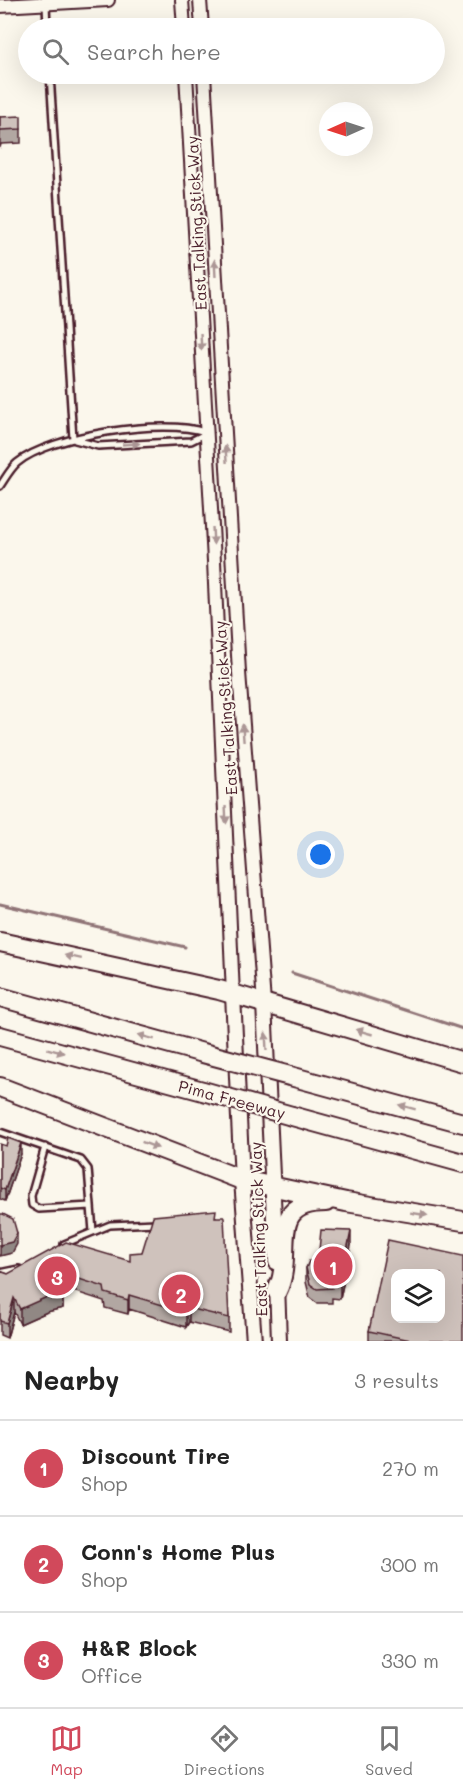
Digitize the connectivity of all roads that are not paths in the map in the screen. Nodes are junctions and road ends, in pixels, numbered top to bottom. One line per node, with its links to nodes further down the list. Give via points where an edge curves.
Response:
1 (108, 0): 4 (street)
2 (182, 0): 7 (street)
3 (200, 0): 8 (street)
4 (46, 4): 5 (street); 6 (lane)
5 (0, 6)
6 (47, 18)
7 (183, 18)
8 (201, 18)
9 (51, 84): 14 (lane)
10 (187, 84): 13 (street, East Talking Stick Way, one-way to 13)
11 (205, 84): 12 (street, East Talking Stick Way, one-way to 11)
12 (224, 432): 13 (street); 19 (street, East Talking Stick Way, one-way to 12)
13 (207, 433): 14 (lane, via 189,427 96,432); 14 (lane, one-way to 13, via 98,446 191,441); 17 (street, East Talking Stick Way, one-way to 17)
14 (73, 439): 15 (lane, via 45,447 16,464)
15 (0, 486)
16 (0, 942): 17 (highway, one-way to 16)
17 (233, 995): 19 (highway); 27 (main road, East Talking Stick Way)
18 (0, 997): 23 (highway, one-way to 18, bridge)
19 (264, 1003): 21 (highway, one-way to 19); 28 (main road, East Talking Stick Way, one-way to 19)
20 (0, 1036): 26 (highway, Pima Freeway, one-way to 26, bridge)
21 (463, 1062)
22 (0, 1087): 27 (highway, one-way to 27)
23 (463, 1123)
24 (0, 1132): 25 (lane)
25 (45, 1147): 30 (lane, via 81,1160 88,1169); 30 (lane, via 32,1205 39,1209)
26 (463, 1163)
27 (242, 1180): 28 (highway); 38 (main road, East Talking Stick Way)
28 (274, 1187): 29 (highway); 37 (main road, East Talking Stick Way)
29 (346, 1202): 31 (highway, one-way to 31); 37 (highway, via 309,1203 292,1212 285,1230 284,1277)
30 (91, 1206): 33 (lane)
31 (463, 1221)
32 (164, 1222): 33 (lane, via 110,1226)
33 (93, 1232): 34 (lane)
34 (61, 1246)
35 (26, 1266): 36 (lane)
36 (0, 1273)
37 (277, 1291): 39 (main road, East Talking Stick Way)
38 (255, 1341)
39 (279, 1341)

